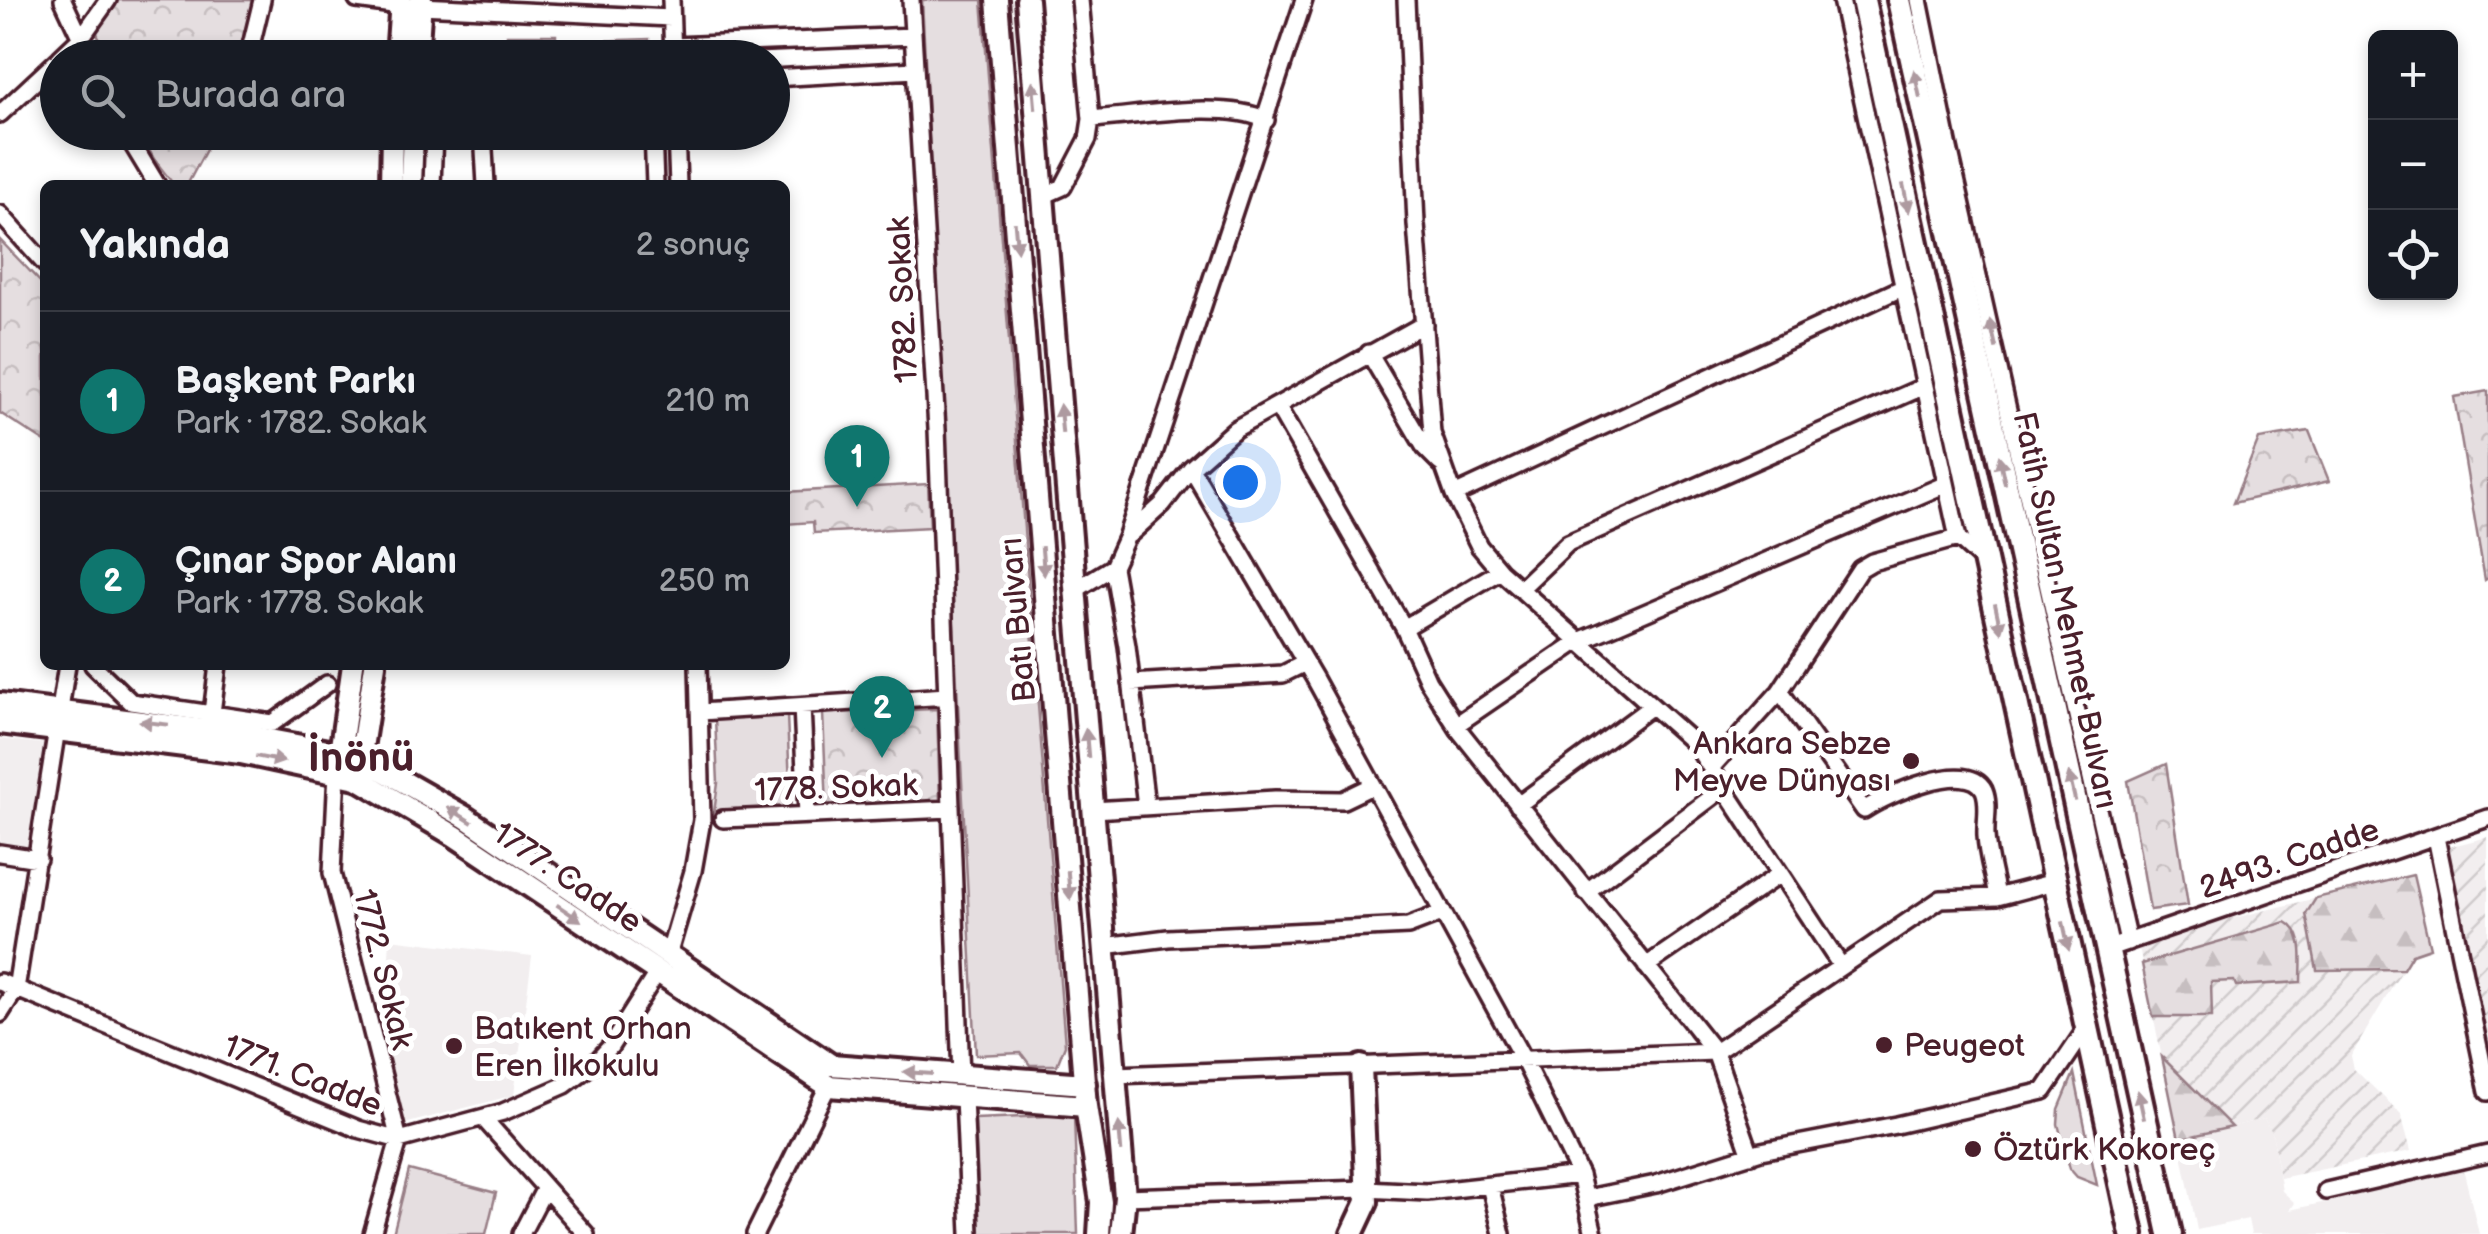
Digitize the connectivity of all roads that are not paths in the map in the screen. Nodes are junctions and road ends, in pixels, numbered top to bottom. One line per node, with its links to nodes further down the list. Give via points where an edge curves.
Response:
1 (63, 0): 20 (street)
2 (108, 0): 20 (street)
3 (262, 0): 21 (street)
4 (356, 0): 16 (street)
5 (671, 0): 18 (street)
6 (911, 0): 19 (street, 1782. Sokak)
7 (997, 0): 121 (main road, Batı Bulvarı, one-way to 121)
8 (1026, 0): 46 (main road, Batı Bulvarı, one-way to 8)
9 (1080, 0): 30 (street)
10 (1304, 0): 31 (street)
11 (1406, 0): 50 (street)
12 (1841, 0): 49 (street)
13 (1863, 0): 60 (highway, Fatih Sultan Mehmet Bulvarı, one-way to 60)
14 (1899, 0): 105 (highway, Fatih Sultan Mehmet Bulvarı, one-way to 14)
15 (1920, 0): 105 (street, one-way to 15)
16 (410, 3): 17 (street); 22 (main road); 23 (main road)
17 (524, 6): 18 (street)
18 (672, 18): 24 (street)
19 (913, 36): 25 (street); 26 (street, 1782. Sokak)
20 (82, 38)
21 (252, 40)
22 (401, 40)
23 (415, 40)
24 (673, 40)
25 (790, 44)
26 (916, 70): 28 (street); 77 (street, 1782. Sokak)
27 (40, 77): 29 (street)
28 (790, 77)
29 (0, 114)
30 (1090, 119): 31 (street, via 1225,110); 46 (street, via 1088,139 1063,187)
31 (1266, 120): 58 (street)
32 (136, 150): 39 (street)
33 (392, 150): 40 (main road)
34 (412, 150): 41 (main road)
35 (433, 150): 42 (street)
36 (484, 150): 43 (street)
37 (654, 150): 44 (street)
38 (677, 150): 45 (street)
39 (154, 180)
40 (391, 180)
41 (411, 180)
42 (432, 180)
43 (486, 180)
44 (655, 180)
45 (678, 180)
46 (1042, 196): 64 (main road, Batı Bulvarı, one-way to 46)
47 (0, 214): 48 (street)
48 (40, 258)
49 (1904, 286): 52 (street); 57 (street)
50 (1424, 324): 51 (street); 55 (street, via 1432,433)
51 (1369, 353): 53 (street); 55 (street)
52 (1926, 386): 56 (street); 63 (street, via 1568,542)
53 (1277, 406): 54 (street, via 1235,429); 65 (street)
54 (1191, 468): 58 (street); 67 (street)
55 (1444, 469): 57 (street)
56 (1944, 485): 59 (street); 66 (street)
57 (1454, 495): 62 (street)
58 (1126, 538): 61 (street)
59 (1958, 538): 60 (street); 76 (street, via 1860,569)
60 (1986, 563): 101 (highway, Fatih Sultan Mehmet Bulvarı, one-way to 101)
61 (1113, 568): 64 (street); 74 (street)
62 (1500, 572): 63 (street); 65 (street)
63 (1520, 589): 66 (street)
64 (1075, 590): 93 (main road, Batı Bulvarı, one-way to 64)
65 (1404, 628): 85 (street)
66 (1579, 640): 80 (street); 85 (street)
67 (1306, 663): 74 (street, via 1283,674); 88 (street)
68 (67, 670): 82 (street)
69 (98, 670): 83 (street, via 131,702)
70 (217, 670): 83 (street)
71 (353, 670): 86 (main road)
72 (374, 670): 86 (main road)
73 (698, 670): 81 (street, 1771. Cadde)
74 (1132, 683): 91 (street)
75 (327, 684): 83 (street, via 272,723)
76 (1780, 691): 87 (street); 103 (street, via 1864,810 1930,782 1976,780 1985,792)
77 (947, 696): 79 (street); 92 (street, 1782. Sokak)
78 (0, 704): 82 (main road, 1777. Cadde)
79 (802, 706): 81 (street); 94 (street)
80 (1652, 706): 87 (street); 90 (street)
81 (700, 712): 107 (street, 1771. Cadde, via 702,820)
82 (61, 721): 83 (main road, 1777. Cadde, one-way to 82); 84 (main road, 1777. Cadde); 86 (main road, 1777. Cadde, one-way to 86); 99 (street)
83 (211, 722): 86 (main road, 1777. Cadde)
84 (0, 724)
85 (1456, 726): 90 (street)
86 (349, 765): 107 (main road, 1777. Cadde); 123 (street, 1772. Sokak, via 332,873)
87 (1711, 768): 89 (street)
88 (1372, 786): 91 (street, via 1343,800); 104 (street)
89 (1724, 788): 100 (street); 102 (street)
90 (1518, 805): 102 (street)
91 (1146, 806): 93 (street)
92 (951, 810): 94 (street, 1778. Sokak); 119 (street, 1782. Sokak)
93 (1093, 810): 106 (main road, Batı Bulvarı)
94 (808, 816): 96 (street, 1778. Sokak)
95 (2488, 818): 97 (street, 2493. Cadde)
96 (723, 819)
97 (2436, 837): 105 (street, 2493. Cadde); 120 (street)
98 (0, 853): 99 (street)
99 (38, 859): 111 (street)
100 (1780, 874): 108 (street); 109 (street)
101 (2054, 882): 103 (street); 113 (highway, Fatih Sultan Mehmet Bulvarı, one-way to 113)
102 (1586, 892): 108 (street)
103 (1997, 897): 109 (street, via 1941,899)
104 (1442, 913): 106 (street, via 1408,926); 115 (street)
105 (2118, 945): 144 (highway, Fatih Sultan Mehmet Bulvarı, one-way to 105)
106 (1104, 946): 117 (main road, Batı Bulvarı)
107 (662, 964): 118 (main road, 1777. Cadde); 119 (main road, 1777. Cadde, one-way to 107, via 830,1065); 122 (street, 1771. Cadde, via 597,1062 554,1090)
108 (1646, 966): 114 (street)
109 (1841, 966): 114 (street)
110 (0, 982): 111 (street, 1771. Cadde)
111 (16, 988): 112 (street); 123 (street, 1771. Cadde, via 358,1130)
112 (0, 1014)
113 (2086, 1029): 125 (street, via 2044,1091); 143 (highway, Fatih Sultan Mehmet Bulvarı)
114 (1716, 1052): 115 (street); 125 (street)
115 (1523, 1059): 116 (street); 126 (street)
116 (1360, 1066): 117 (street); 129 (main road)
117 (1115, 1075): 131 (main road, Batı Bulvarı, one-way to 117)
118 (828, 1086): 119 (main road, 1777. Cadde); 136 (street)
119 (962, 1086): 121 (main road, 1777. Cadde); 137 (street, 1782. Sokak)
120 (2488, 1092)
121 (1086, 1095): 138 (main road, Batı Bulvarı)
122 (484, 1119): 123 (street, 1771. Cadde); 128 (street)
123 (399, 1140): 133 (street)
124 (2488, 1154): 130 (street)
125 (1751, 1155): 132 (street)
126 (1580, 1175): 127 (street); 132 (street)
127 (1490, 1186): 129 (street); 141 (street)
128 (546, 1188): 134 (street); 135 (street)
129 (1365, 1189): 131 (street); 140 (main road)
130 (2326, 1191)
131 (1125, 1197): 139 (main road, Batı Bulvarı)
132 (1588, 1198): 142 (street)
133 (372, 1234)
134 (522, 1234)
135 (586, 1234)
136 (755, 1234)
137 (970, 1234)
138 (1099, 1234)
139 (1122, 1234)
140 (1352, 1234)
141 (1502, 1234)
142 (1594, 1234)
143 (2132, 1234)
144 (2170, 1234)

